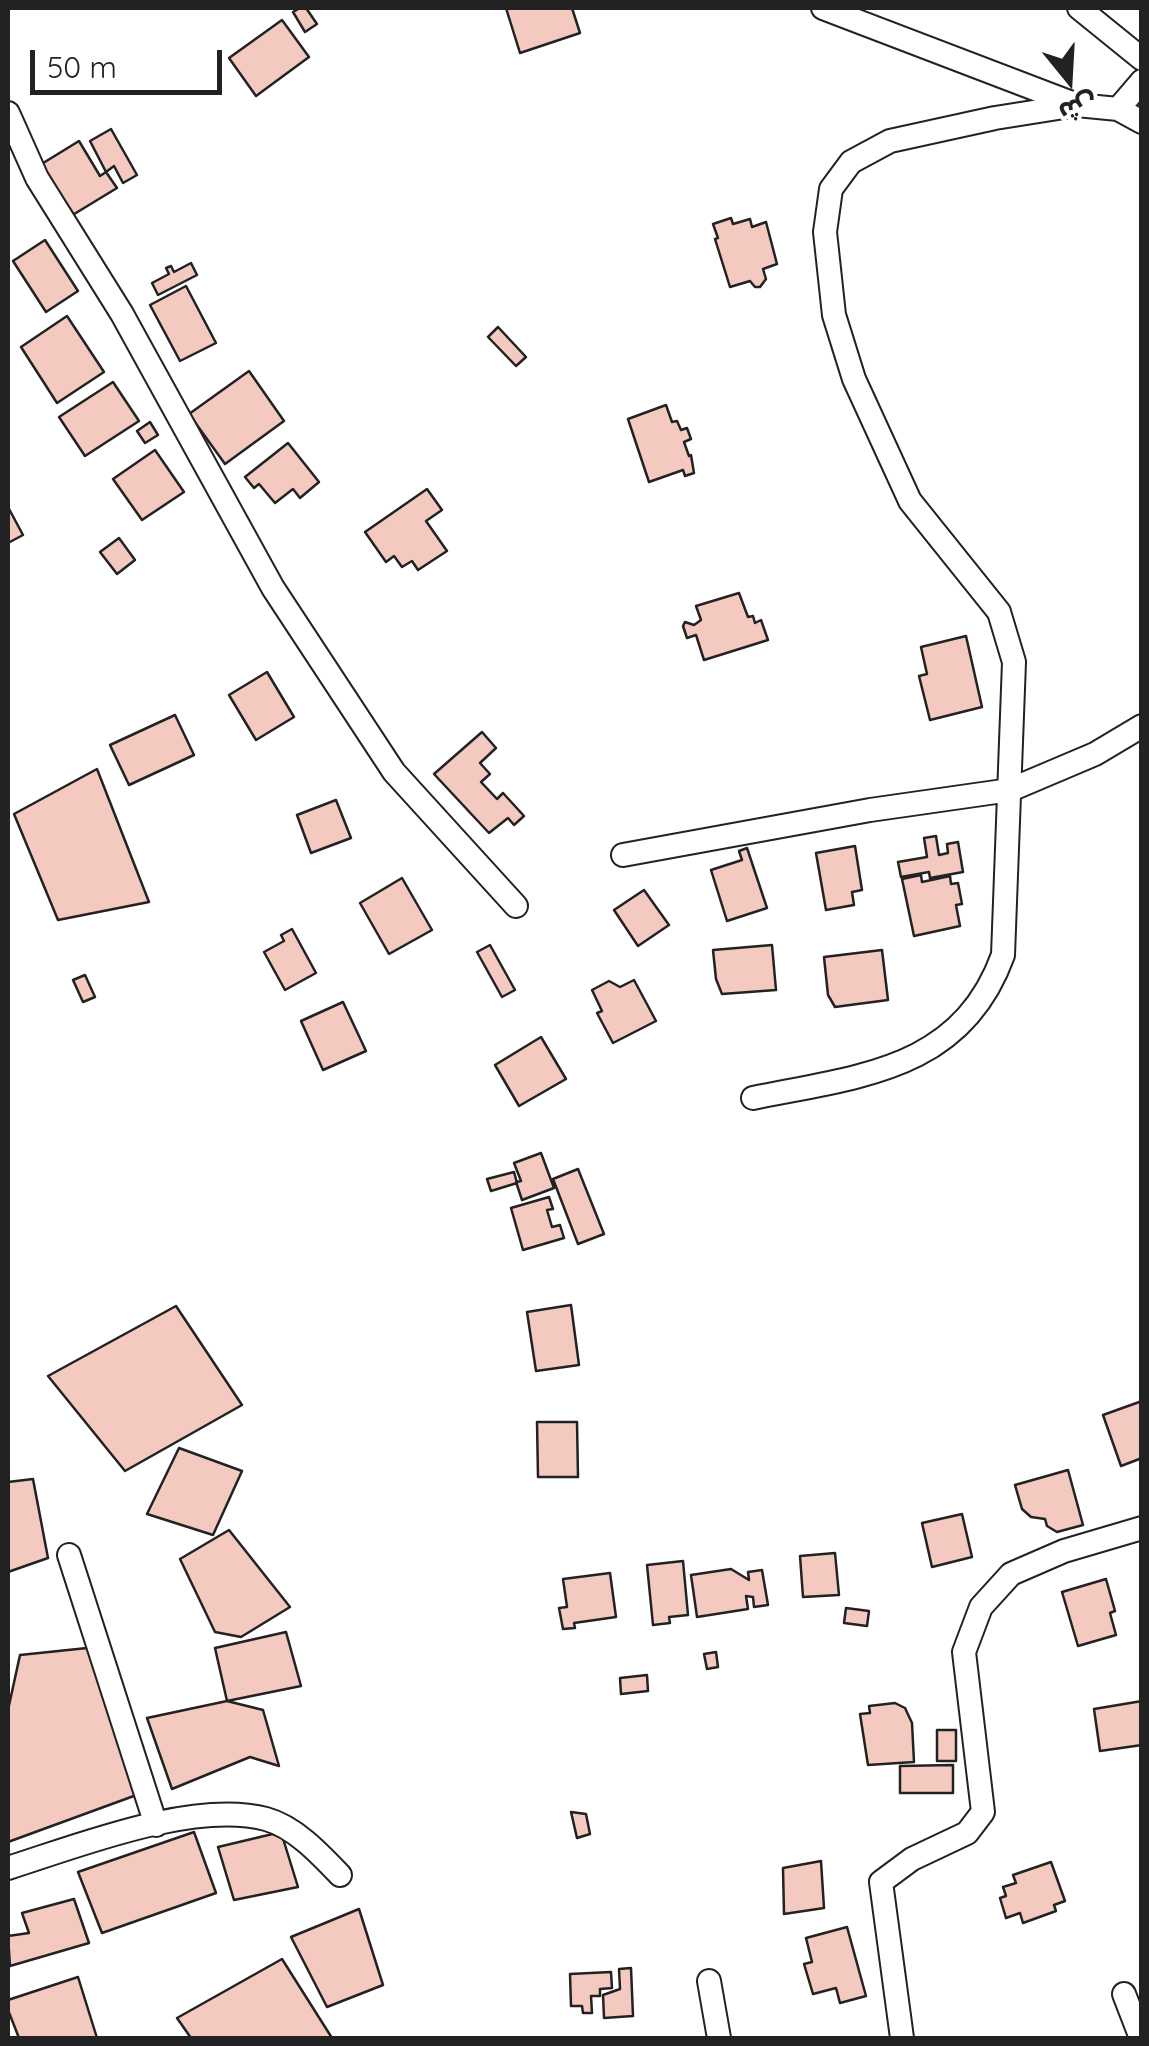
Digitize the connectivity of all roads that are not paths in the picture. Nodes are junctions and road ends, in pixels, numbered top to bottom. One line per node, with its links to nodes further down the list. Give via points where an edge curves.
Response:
1 (823, 8): 5 (street)
2 (1079, 8): 3 (street)
3 (1142, 59)
4 (1142, 81): 6 (street)
5 (1076, 105): 6 (street); 10 (street, via 890,141 852,162 831,189 824,232 834,315 862,397 910,501 999,612 1014,662)
6 (1118, 109): 8 (street)
7 (8, 112): 12 (street, via 37,178 122,314 272,588 394,772)
8 (1142, 122)
9 (1142, 726): 10 (street)
10 (1010, 790): 11 (street); 13 (street, via 1003,954 992,986 965,1021 931,1050 869,1074)
11 (623, 856)
12 (516, 906)
13 (753, 1098)
14 (1142, 1528): 22 (street, via 1064,1550 1012,1574 981,1607 964,1652 983,1812 967,1834 881,1882)
15 (69, 1556): 16 (street)
16 (156, 1824): 17 (street); 18 (street, via 224,1816 268,1820 315,1848)
17 (8, 1868)
18 (340, 1875)
19 (709, 1981): 21 (street)
20 (1124, 1994): 23 (street)
21 (719, 2038)
22 (902, 2038)
23 (1141, 2038)

